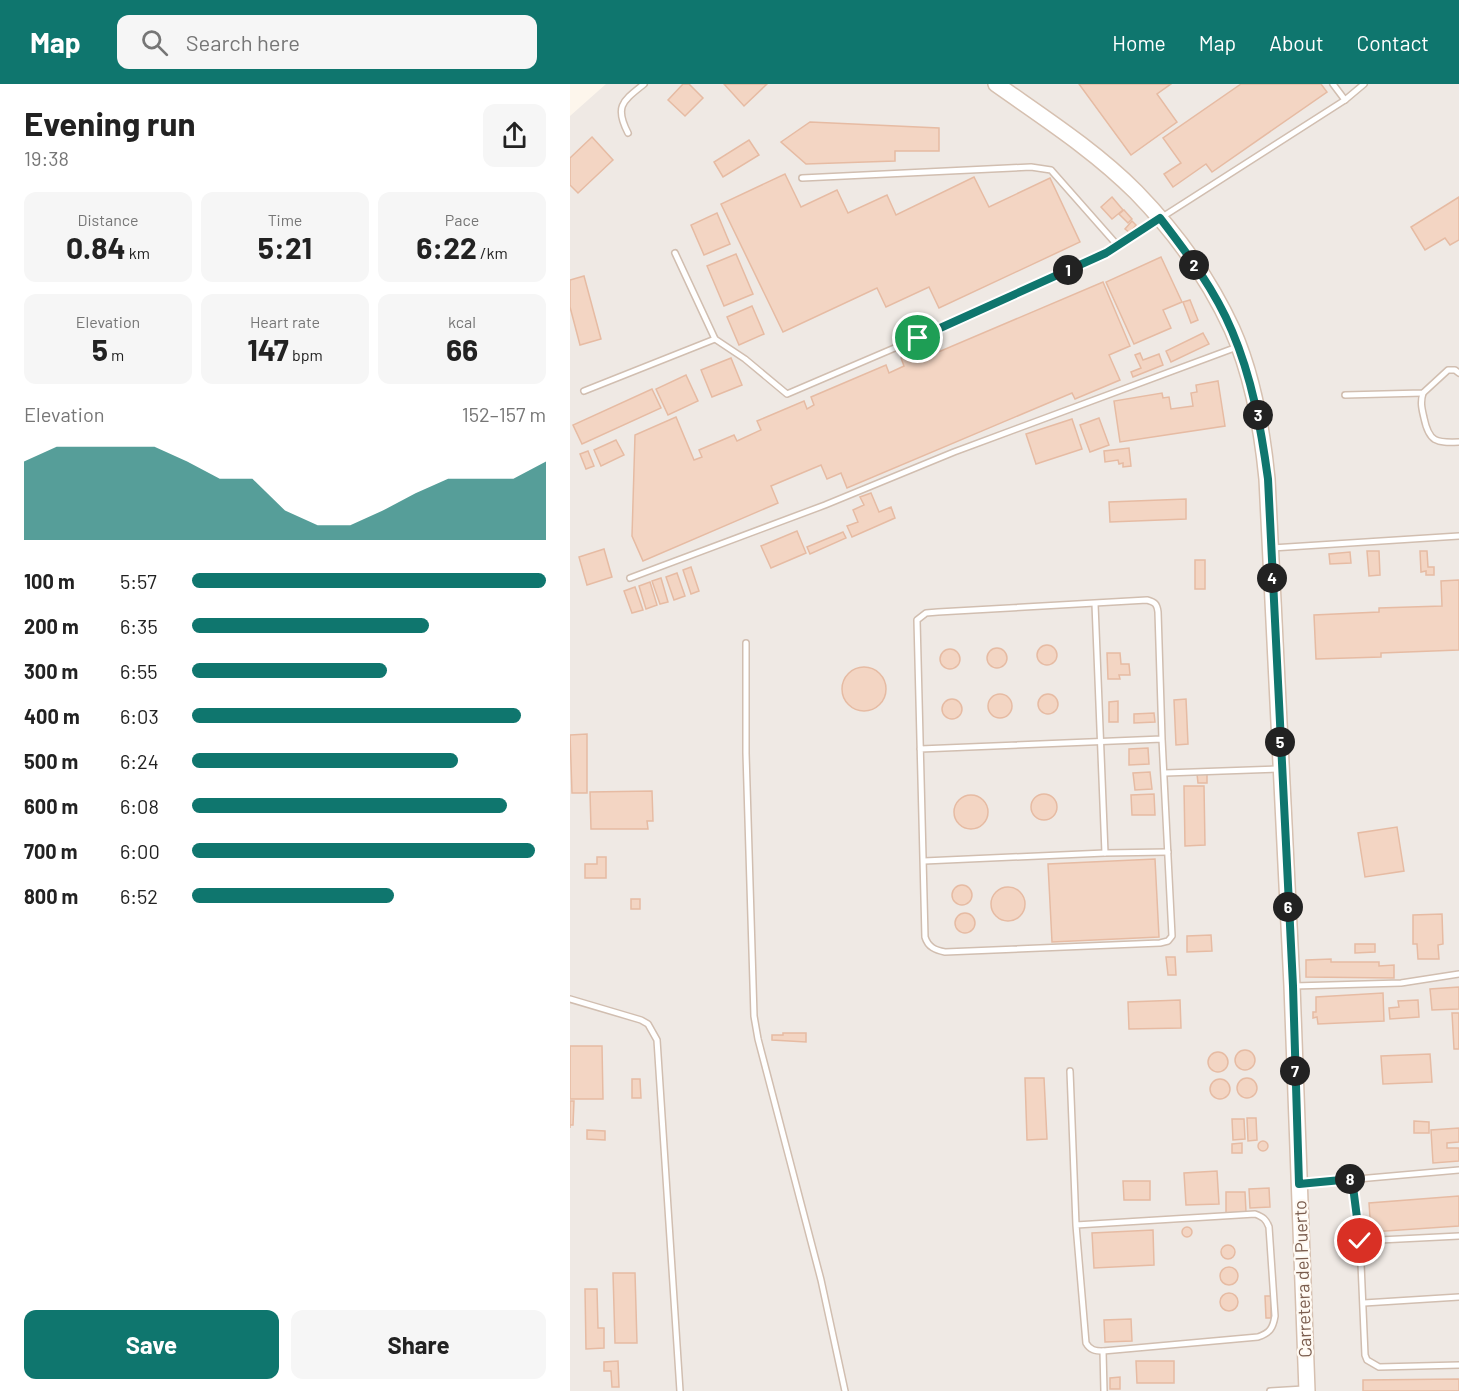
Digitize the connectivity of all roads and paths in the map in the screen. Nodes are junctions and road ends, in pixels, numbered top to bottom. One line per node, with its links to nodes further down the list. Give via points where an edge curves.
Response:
1 (645, 84): 6 (lane, via 625,100 621,110)
2 (996, 84): 8 (main road, Carretera del Puerto, via 1074,139)
3 (1333, 84): 5 (lane)
4 (1364, 84): 5 (lane)
5 (1346, 100): 8 (lane)
6 (628, 134)
7 (802, 178): 9 (lane, via 1031,167 1051,170)
8 (1160, 218): 9 (lane); 12 (main road, Carretera del Puerto, via 1210,289)
9 (1118, 246): 11 (lane, via 787,394 745,358)
10 (675, 253): 11 (lane)
11 (715, 339): 14 (lane)
12 (1238, 347): 19 (main road, Carretera del Puerto, via 1263,440); 20 (lane)
13 (1459, 373): 15 (lane, via 1448,370)
14 (584, 391)
15 (1423, 393): 16 (lane); 17 (lane, via 1421,402 1431,438)
16 (1345, 395)
17 (1459, 442)
18 (1459, 536): 19 (lane)
19 (1270, 548): 26 (main road, Carretera del Puerto)
20 (630, 578)
21 (1095, 604): 23 (lane, via 1147,600 1157,605); 24 (lane); 25 (lane, via 926,613 917,620)
22 (746, 643): 47 (lane, via 754,1016 821,1280)
23 (1162, 739): 24 (lane); 27 (lane)
24 (1101, 742): 25 (lane); 29 (lane)
25 (920, 749): 30 (lane)
26 (1281, 769): 27 (lane); 32 (main road, Carretera del Puerto)
27 (1165, 773): 28 (lane)
28 (1168, 852): 29 (lane); 30 (lane, via 1172,936 1168,941 945,952 927,944 925,937)
29 (1105, 853): 30 (lane)
30 (924, 861)
31 (1459, 974): 32 (lane, via 1401,983)
32 (1293, 986): 37 (main road, Carretera del Puerto)
33 (570, 999): 46 (lane, via 641,1020 657,1040)
34 (1070, 1071): 38 (lane)
35 (1459, 1170): 36 (lane)
36 (1352, 1179): 37 (lane); 40 (lane)
37 (1299, 1184): 45 (main road, Carretera del Puerto)
38 (1076, 1225): 43 (lane, via 1086,1344); 43 (lane, via 1255,1214 1267,1220 1269,1227 1275,1316 1267,1334)
39 (1459, 1236): 40 (lane)
40 (1360, 1241): 42 (lane)
41 (1459, 1297): 42 (lane)
42 (1364, 1303): 44 (lane, via 1365,1356 1374,1366)
43 (1103, 1352): 48 (lane)
44 (1459, 1365)
45 (1307, 1390): 49 (lane)
46 (680, 1391)
47 (844, 1391)
48 (1104, 1391)
49 (1270, 1391)

